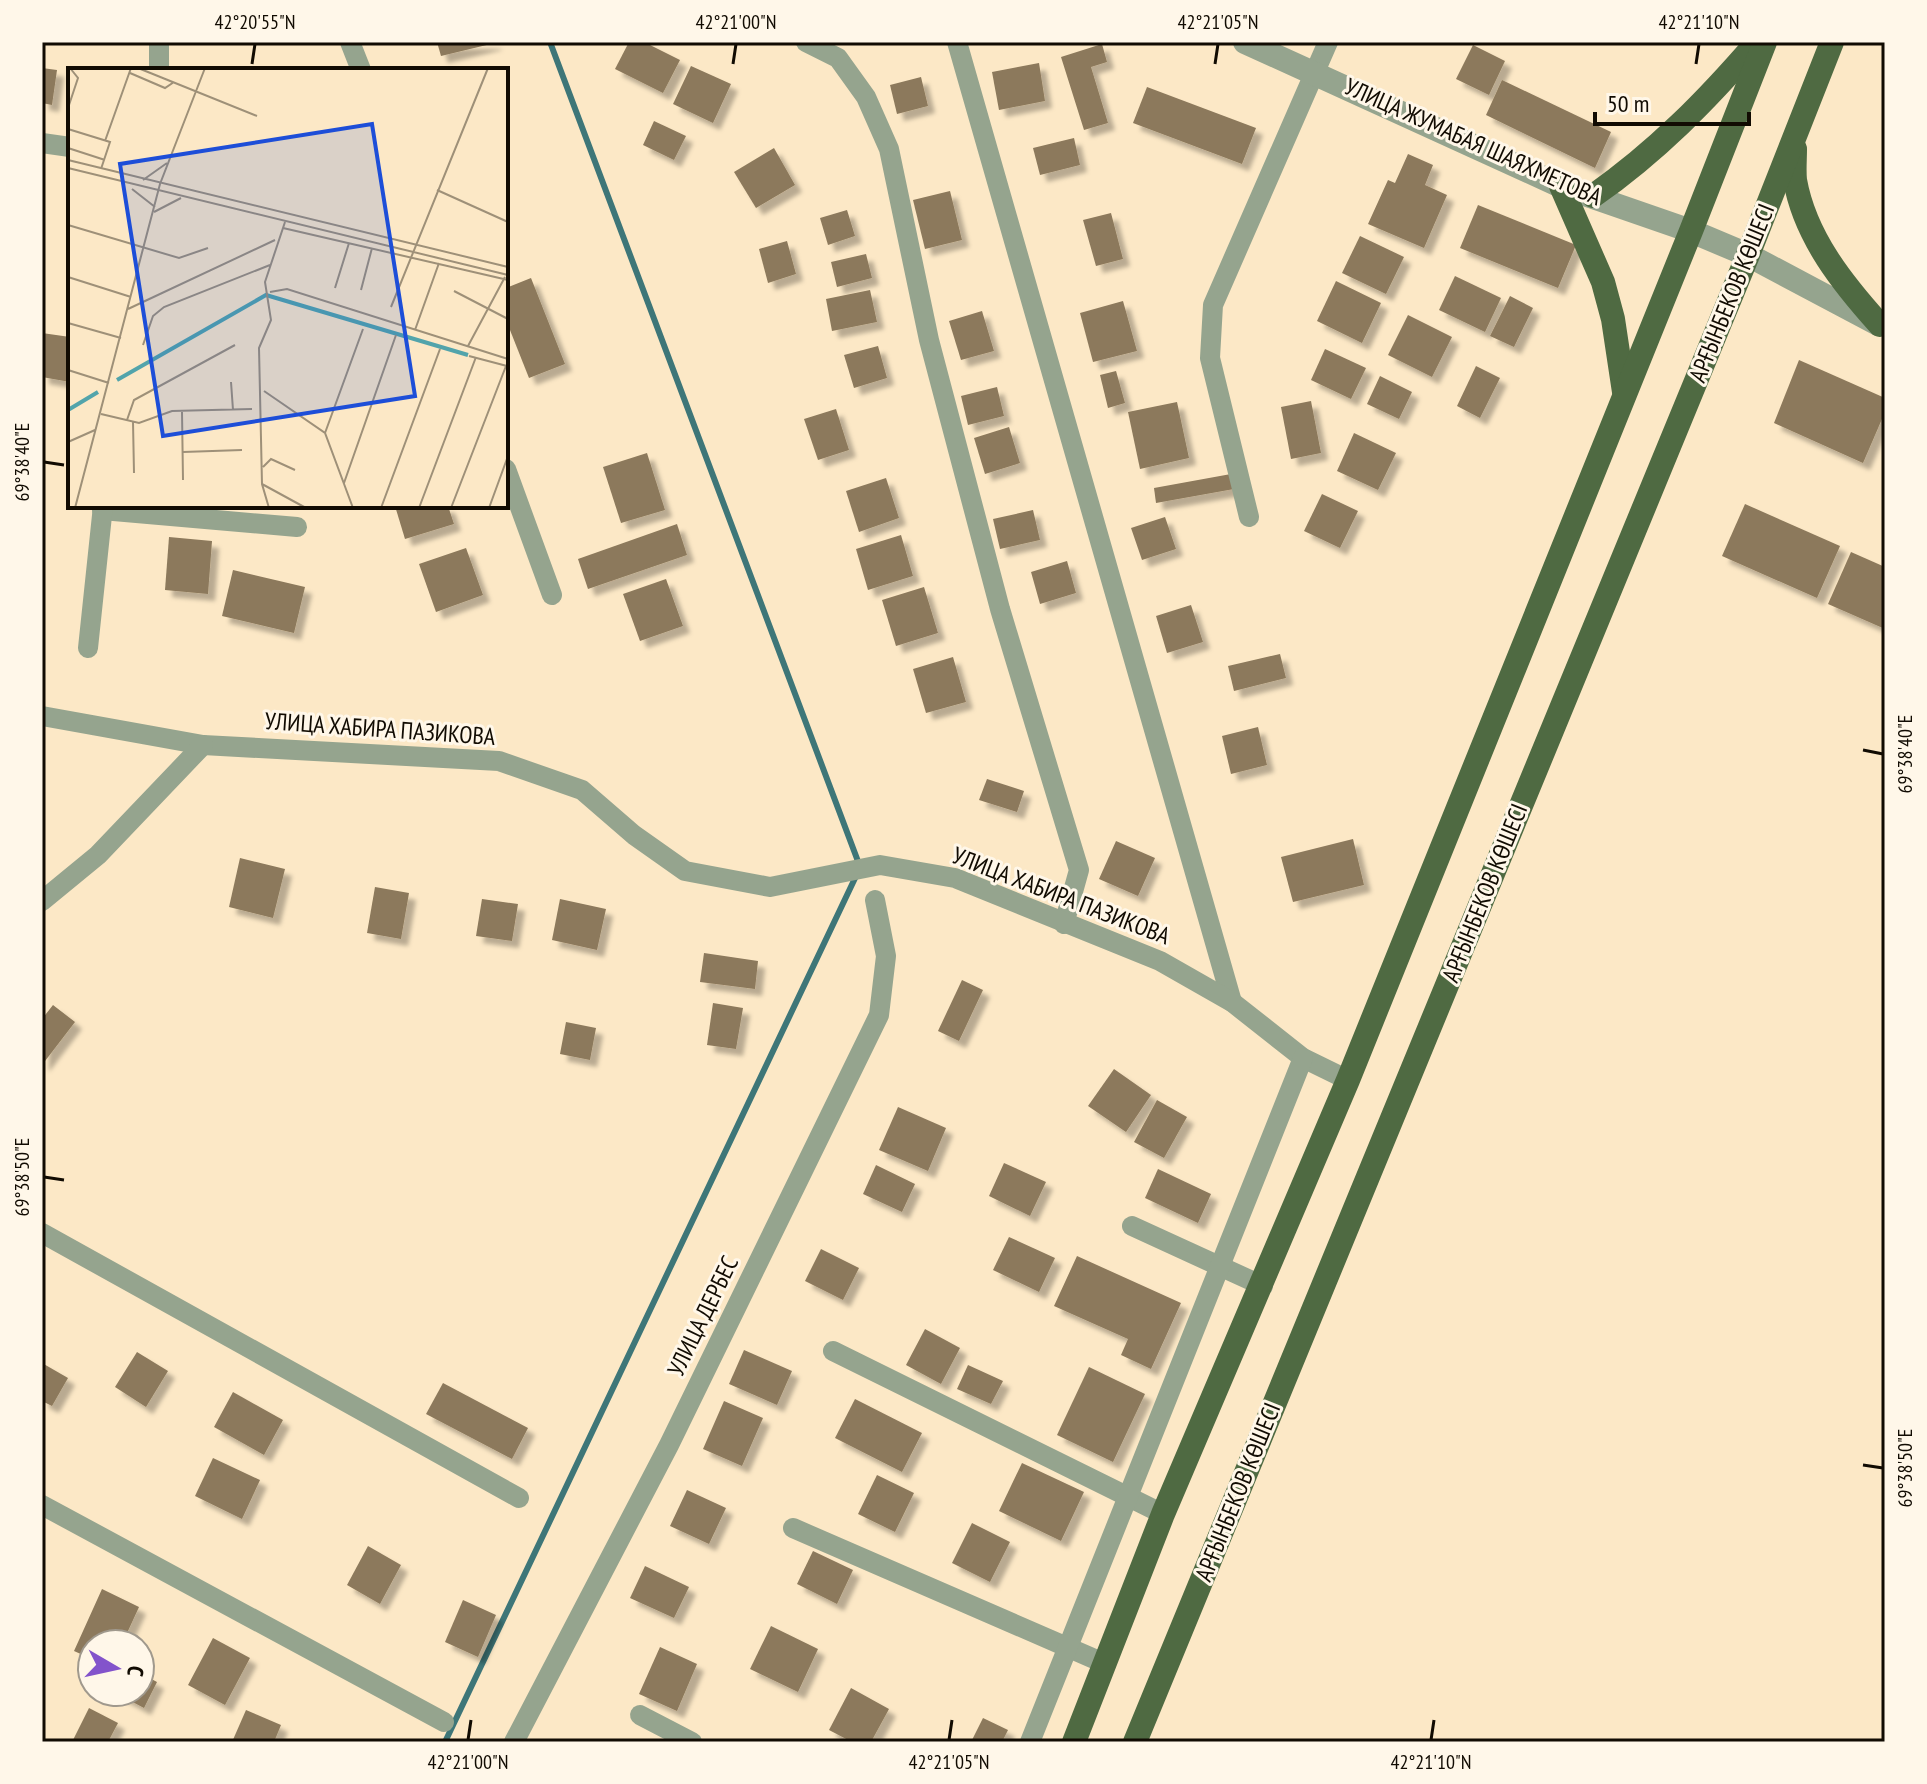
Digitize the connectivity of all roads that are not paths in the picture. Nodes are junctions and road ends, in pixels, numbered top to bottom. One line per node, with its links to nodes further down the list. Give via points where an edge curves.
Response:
1 (159, 42): 10 (street)
2 (350, 42): 11 (street)
3 (806, 42): 32 (street, via 838,58 866,97 889,149 964,474 1079,870)
4 (957, 42): 33 (street)
5 (1245, 42): 12 (street, УЛИЦА ЖУМАБАЯ ШАЯХМЕТОВА)
6 (1328, 42): 12 (street)
7 (1757, 42): 17 (main road, via 1672,133)
8 (1765, 42): 18 (main road)
9 (1832, 42): 13 (main road, АРҒЫНБЕКОВ КӨШЕСІ)
10 (159, 68)
11 (360, 68)
12 (1313, 72): 16 (street, УЛИЦА ЖУМАБАЯ ШАЯХМЕТОВА); 24 (street, via 1213,305 1210,358)
13 (1795, 135): 19 (main road, АРҒЫНБЕКОВ КӨШЕСІ); 20 (main road, via 1795,180 1808,219 1846,288)
14 (42, 143): 15 (street)
15 (68, 147)
16 (1561, 186): 17 (street, УЛИЦА ЖУМАБАЯ ШАЯХМЕТОВА); 21 (main road, via 1603,282)
17 (1593, 196): 18 (street, УЛИЦА ЖУМАБАЯ ШАЯХМЕТОВА)
18 (1691, 231): 19 (street, УЛИЦА ЖУМАБАЯ ШАЯХМЕТОВА); 21 (main road)
19 (1748, 255): 20 (street, УЛИЦА ЖУМАБАЯ ШАЯХМЕТОВА); 54 (main road, АРҒЫНБЕКОВ КӨШЕСІ)
20 (1882, 327)
21 (1624, 392): 35 (main road)
22 (508, 474): 26 (street)
23 (103, 508): 25 (street); 27 (street)
24 (1249, 517)
25 (297, 527)
26 (552, 595)
27 (88, 648)
28 (42, 716): 29 (street, УЛИЦА ХАБИРА ПАЗИКОВА)
29 (203, 745): 31 (street, via 98,855); 32 (street, УЛИЦА ХАБИРА ПАЗИКОВА, via 499,761 582,790 685,871 770,887 880,865 955,878)
30 (875, 900): 50 (street, УЛИЦА ДЕРБЕС, via 886,956 879,1015 669,1445)
31 (42, 901)
32 (1064, 924): 33 (street, УЛИЦА ХАБИРА ПАЗИКОВА, via 1160,961)
33 (1232, 1002): 34 (street, УЛИЦА ХАБИРА ПАЗИКОВА)
34 (1303, 1058): 35 (street, УЛИЦА ХАБИРА ПАЗИКОВА); 38 (street)
35 (1348, 1080): 39 (main road)
36 (1132, 1226): 38 (street)
37 (42, 1233): 42 (street)
38 (1221, 1266): 39 (street); 41 (street)
39 (1263, 1286): 44 (main road)
40 (833, 1351): 41 (street)
41 (1127, 1496): 44 (street); 46 (street)
42 (519, 1498)
43 (42, 1505): 49 (street)
44 (1163, 1514): 47 (main road)
45 (793, 1528): 46 (street)
46 (1069, 1648): 47 (street); 52 (street)
47 (1106, 1664): 53 (main road)
48 (640, 1715): 51 (street)
49 (444, 1722)
50 (514, 1742)
51 (692, 1742)
52 (1030, 1742)
53 (1074, 1742)
54 (1135, 1742)

